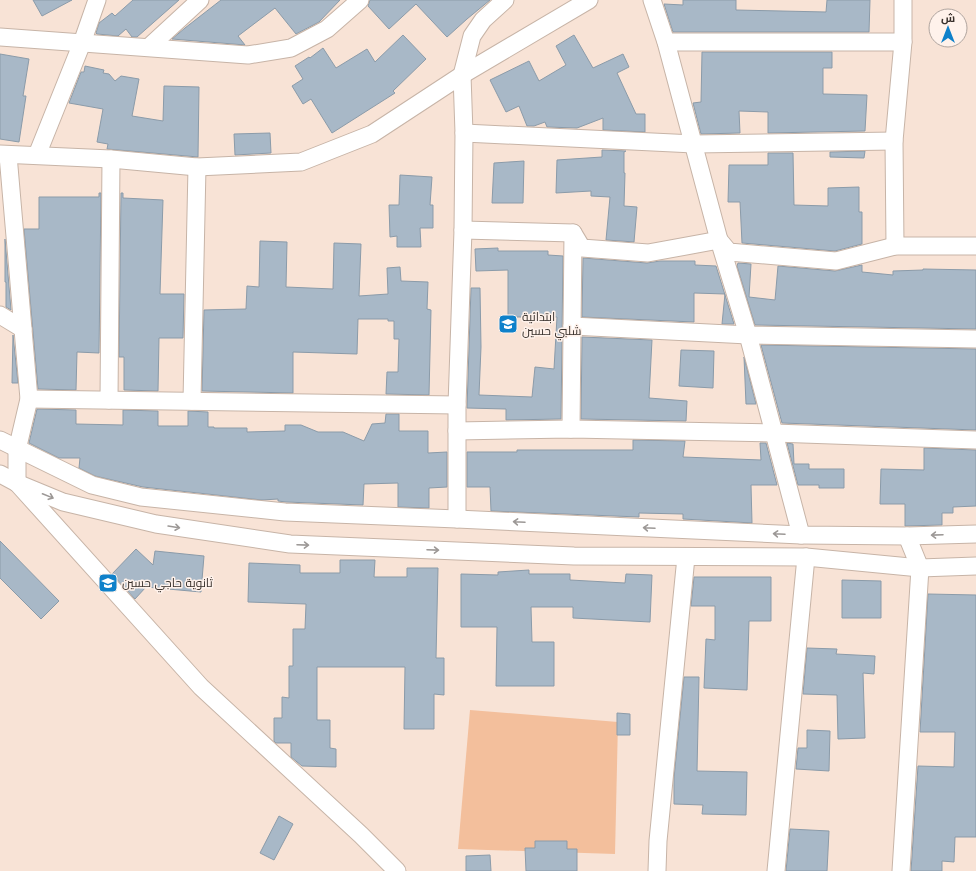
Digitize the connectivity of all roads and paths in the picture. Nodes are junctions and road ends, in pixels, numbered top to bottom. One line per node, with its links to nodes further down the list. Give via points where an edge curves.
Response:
1 (97, 0): 11 (street)
2 (200, 0): 12 (street)
3 (360, 0): 12 (street, via 327,29 291,48 248,55)
4 (505, 0): 13 (street, via 483,20 472,36)
5 (589, 0): 13 (street)
6 (652, 0): 9 (street)
7 (903, 0): 10 (street)
8 (0, 37): 11 (street)
9 (666, 42): 10 (street); 16 (street)
10 (903, 42): 15 (street)
11 (82, 43): 12 (street); 18 (street)
12 (149, 47)
13 (462, 75): 14 (street); 20 (street, via 372,134 301,162)
14 (464, 133): 16 (street); 21 (street)
15 (894, 141): 16 (street); 24 (street)
16 (694, 144): 23 (street)
17 (4, 155): 18 (street); 28 (street)
18 (37, 155): 19 (street)
19 (111, 159): 20 (street); 32 (street)
20 (197, 167): 33 (street)
21 (463, 230): 22 (street); 34 (street)
22 (573, 233): 23 (street, via 582,248 648,254); 27 (street)
23 (719, 240): 24 (street, via 729,252 836,261); 29 (street)
24 (896, 246): 25 (street)
25 (976, 246)
26 (0, 315): 28 (street)
27 (572, 326): 29 (street); 35 (street)
28 (23, 330): 31 (street)
29 (748, 335): 30 (street); 37 (street)
30 (976, 339)
31 (29, 399): 32 (street); 40 (street)
32 (109, 400): 33 (street)
33 (192, 401): 34 (street)
34 (457, 405): 36 (street)
35 (571, 429): 36 (street); 37 (street)
36 (457, 431): 43 (street)
37 (774, 433): 39 (street); 45 (street)
38 (0, 440): 40 (street)
39 (976, 440)
40 (17, 450): 42 (street); 43 (street, via 92,485 141,497 285,512)
41 (0, 474): 42 (street)
42 (17, 483): 47 (street, one-way to 47, via 63,502 156,524 290,544 574,556); 51 (street, via 201,687)
43 (457, 519): 45 (street, one-way to 43)
44 (976, 534): 46 (street, one-way to 46)
45 (801, 535): 46 (street)
46 (907, 536): 50 (street)
47 (686, 557): 48 (street); 52 (street)
48 (806, 557): 50 (street); 53 (street)
49 (976, 566): 50 (street)
50 (920, 568): 54 (street)
51 (397, 871)
52 (657, 871)
53 (776, 871)
54 (901, 871)

